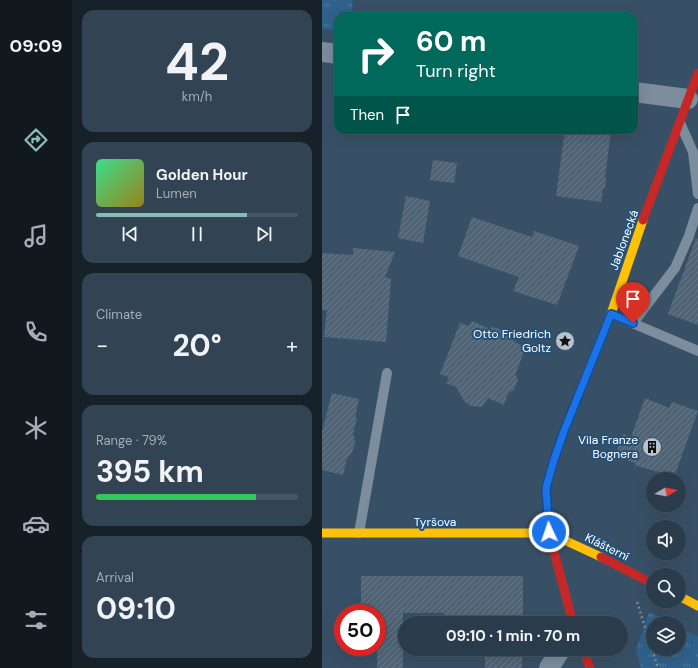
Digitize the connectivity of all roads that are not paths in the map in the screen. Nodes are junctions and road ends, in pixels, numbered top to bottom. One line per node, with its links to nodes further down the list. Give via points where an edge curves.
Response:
1 (322, 52): 2 (street)
2 (334, 54)
3 (698, 73): 5 (main road, Jablonecká)
4 (638, 93): 5 (street)
5 (688, 99): 6 (main road, Jablonecká)
6 (680, 121): 7 (lane, via 693,152); 9 (main road, Jablonecká)
7 (698, 194)
8 (698, 208): 10 (lane, via 675,268)
9 (611, 314): 10 (lane); 13 (main road, Jablonecká, via 564,431 546,488)
10 (633, 323): 11 (lane)
11 (698, 351)
12 (388, 373): 15 (lane)
13 (549, 532): 15 (main road, Tyršova); 16 (main road, Klášterní); 19 (main road, Jablonecká)
14 (322, 533): 15 (main road, Tyršova)
15 (360, 533)
16 (646, 580)
17 (686, 600): 18 (main road)
18 (698, 606)
19 (571, 616)
20 (557, 656): 22 (street)
21 (586, 656): 23 (main road)
22 (549, 668)
23 (590, 668)

